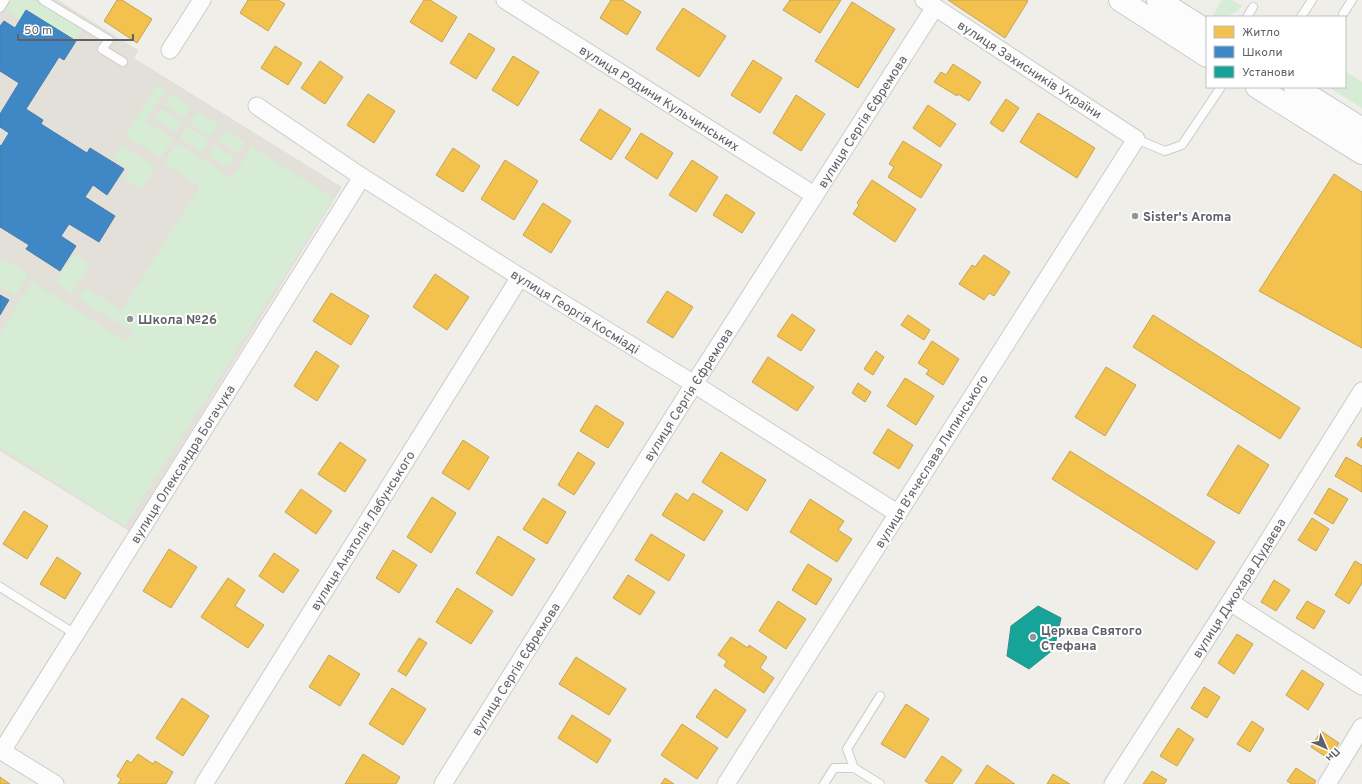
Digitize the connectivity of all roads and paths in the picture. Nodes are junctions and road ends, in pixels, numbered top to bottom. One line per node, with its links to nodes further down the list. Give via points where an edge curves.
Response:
1 (4, 0): 11 (lane)
2 (43, 0): 18 (lane, via 108,40 102,49)
3 (202, 0): 16 (street)
4 (505, 0): 27 (street, вулиця Родини Кульчинських)
5 (1120, 0): 17 (main road)
6 (1158, 0): 15 (main road)
7 (1312, 0): 14 (lane)
8 (1352, 0): 12 (lane)
9 (929, 4): 24 (street, вулиця Захисників України); 27 (street, вулиця Сергія Єфремова)
10 (1253, 7): 13 (lane)
11 (0, 8)
12 (1343, 14)
13 (1248, 16)
14 (1302, 16)
15 (1204, 28)
16 (170, 50)
17 (1206, 55)
18 (123, 62)
19 (1220, 88): 24 (lane, via 1182,145 1166,151)
20 (1259, 88): 25 (main road)
21 (1297, 88): 23 (main road)
22 (257, 106): 26 (street, вулиця Георгія Косміаді)
23 (1362, 129)
24 (1136, 139): 31 (street, вулиця Вʼячеслава Липинського)
25 (1362, 153)
26 (362, 177): 28 (street, вулиця Георгія Косміаді); 34 (street, вулиця Олександра Богачука)
27 (814, 195): 29 (street, вулиця Сергія Єфремова)
28 (520, 277): 29 (street, вулиця Георгія Косміаді); 41 (street, вулиця Анатолія Лабунського)
29 (694, 384): 31 (street, вулиця Георгія Косміаді); 42 (street, вулиця Сергія Єфремова)
30 (1362, 391): 33 (street, вулиця Джохара Дудаєва)
31 (898, 513): 43 (street, вулиця Вʼячеслава Липинського)
32 (0, 587): 34 (lane)
33 (1230, 602): 35 (street); 46 (street, вулиця Джохара Дудаєва)
34 (75, 634): 38 (street, вулиця Олександра Богачука)
35 (1362, 686)
36 (880, 696): 39 (lane, via 847,749)
37 (1362, 727): 47 (street)
38 (1, 750): 40 (street)
39 (854, 768): 44 (lane, via 834,768); 45 (lane)
40 (55, 784)
41 (204, 784)
42 (443, 784)
43 (726, 784)
44 (824, 784)
45 (880, 784)
46 (1113, 784)
47 (1327, 784)

